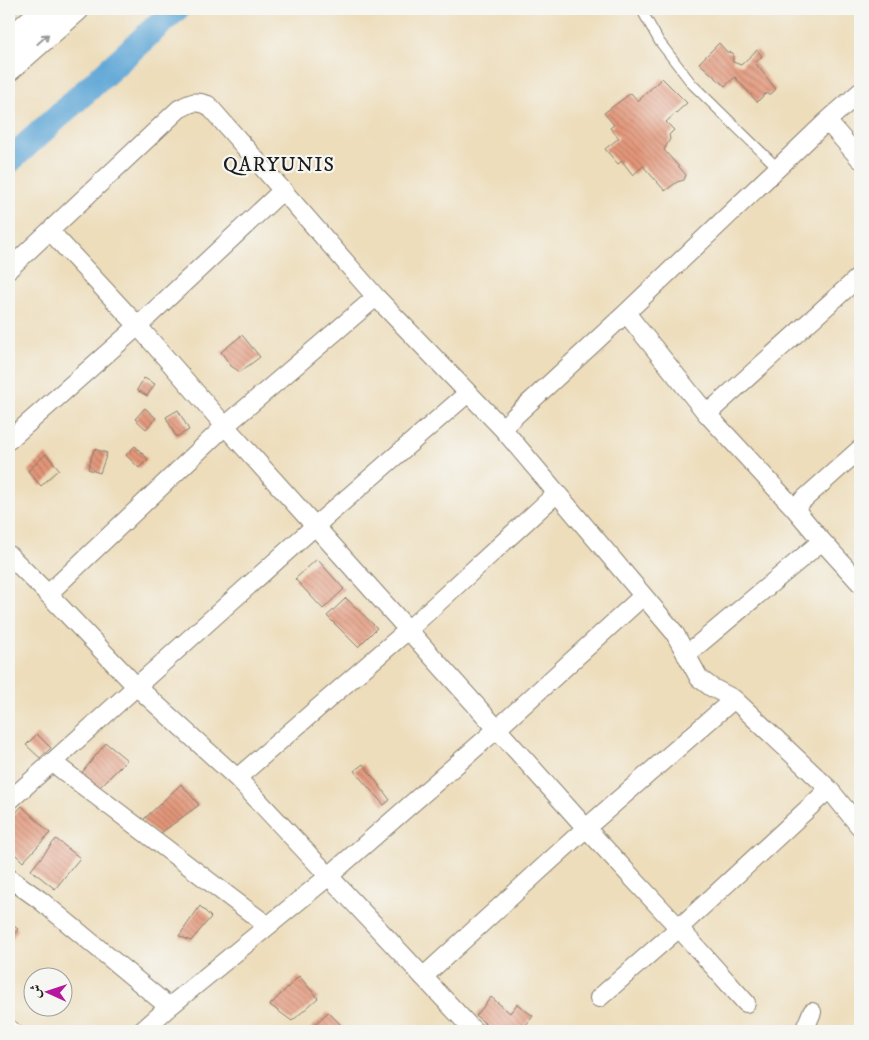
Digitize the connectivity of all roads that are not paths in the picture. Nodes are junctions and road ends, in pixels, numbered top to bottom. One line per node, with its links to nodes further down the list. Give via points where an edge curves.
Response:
1 (45, 9): 4 (main road)
2 (77, 9): 5 (main road, one-way to 2)
3 (641, 9): 9 (lane, via 659,41 692,84)
4 (9, 42)
5 (9, 69)
6 (860, 92): 7 (street)
7 (827, 121): 8 (street); 9 (street)
8 (860, 159)
9 (778, 168): 15 (street)
10 (283, 190): 11 (street, via 208,105 194,102 179,109); 14 (street); 16 (street)
11 (50, 231): 12 (street); 16 (street)
12 (9, 269)
13 (860, 276): 18 (street)
14 (376, 297): 17 (street); 19 (street)
15 (626, 313): 18 (street); 20 (street)
16 (138, 326): 19 (street); 21 (street)
17 (468, 393): 20 (street); 25 (street)
18 (707, 414): 24 (street)
19 (225, 426): 25 (street); 29 (street)
20 (502, 428): 23 (street)
21 (9, 440)
22 (860, 449): 24 (street)
23 (557, 493): 30 (street); 31 (street)
24 (794, 508): 26 (street)
25 (315, 526): 31 (street); 33 (street)
26 (822, 541): 28 (street); 32 (street)
27 (9, 555): 29 (street)
28 (860, 583)
29 (48, 594): 33 (street)
30 (644, 596): 32 (street, via 674,632); 35 (street)
31 (408, 630): 35 (street); 37 (street)
32 (686, 655): 34 (street, via 699,678)
33 (136, 686): 36 (street); 37 (street)
34 (734, 699): 38 (street); 41 (street)
35 (497, 729): 41 (street); 42 (street)
36 (52, 762): 39 (street); 44 (street)
37 (237, 778): 42 (street)
38 (829, 789): 40 (street); 45 (street)
39 (9, 802)
40 (860, 827)
41 (586, 828): 45 (street); 46 (street)
42 (329, 876): 44 (street); 46 (street)
43 (9, 878): 49 (street)
44 (268, 926): 49 (street)
45 (679, 928): 47 (street); 48 (street)
46 (423, 977): 54 (street)
47 (599, 998)
48 (746, 1003)
49 (169, 1007): 53 (street)
50 (812, 1012): 55 (street)
51 (9, 1029): 52 (street)
52 (12, 1031)
53 (142, 1031)
54 (474, 1031)
55 (804, 1031)

